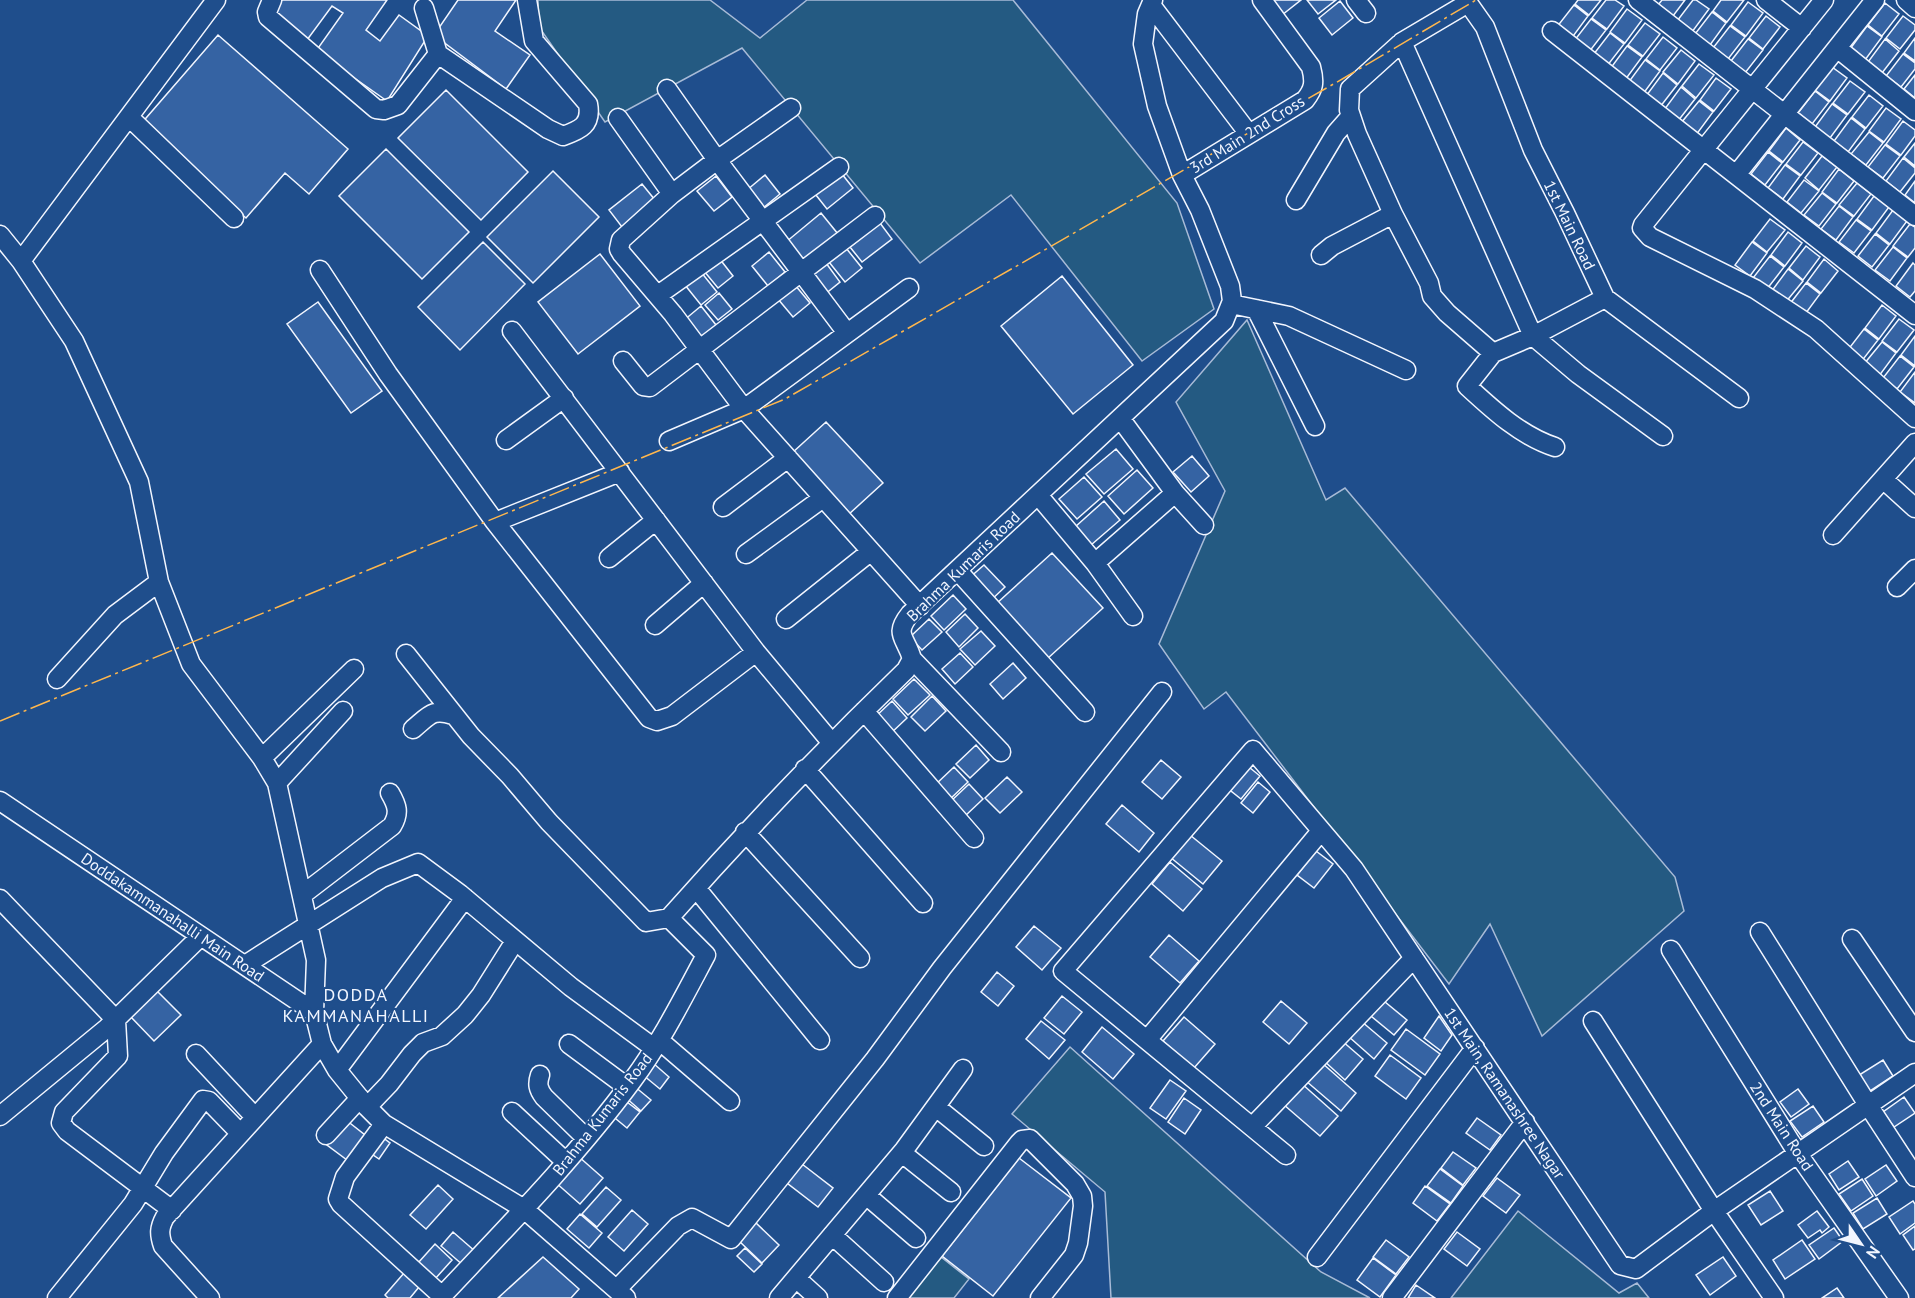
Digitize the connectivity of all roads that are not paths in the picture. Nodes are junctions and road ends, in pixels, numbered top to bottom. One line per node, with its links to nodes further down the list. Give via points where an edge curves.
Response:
1 (216, 0): 25 (street)
2 (272, 0): 18 (street, via 268,17 376,109 398,105)
3 (527, 0): 18 (street, via 534,41 588,104 587,123 576,132 563,136 548,129)
4 (1262, 0): 27 (street, 3rd Main 2nd Cross, via 1311,68 1313,90 1305,100)
5 (1638, 0): 20 (street)
6 (1766, 0): 14 (street)
7 (1824, 0): 14 (street)
8 (1875, 0): 17 (street)
9 (1906, 0): 13 (street)
10 (1467, 1): 16 (street); 47 (street, 1st Main Road, via 1485,27 1533,150)
11 (423, 3): 18 (street)
12 (1152, 3): 27 (street); 31 (street, via 1143,44 1158,106)
13 (1915, 8)
14 (1802, 28): 20 (street)
15 (1552, 31): 28 (street)
16 (1402, 42): 24 (street, via 1350,88); 53 (street)
17 (1837, 48): 22 (street); 23 (street)
18 (438, 54)
19 (666, 89): 29 (street)
20 (1752, 89): 23 (street); 28 (street)
21 (791, 108): 29 (street)
22 (1915, 111)
23 (1784, 114): 32 (street); 37 (street)
24 (1351, 116): 34 (street, via 1336,133); 35 (street)
25 (129, 117): 38 (street); 42 (street)
26 (618, 118): 33 (street)
27 (1249, 134): 31 (street, 3rd Main 2nd Cross)
28 (1704, 150): 32 (street); 62 (street, via 1643,225 1647,235 1780,304 1816,329)
29 (717, 160): 33 (street); 39 (street)
30 (839, 167): 39 (street)
31 (1182, 175): 48 (street, via 1230,286)
32 (1736, 175): 50 (street)
33 (672, 194): 46 (street, via 619,244 622,254)
34 (1296, 200)
35 (1393, 214): 41 (street); 55 (street, via 1432,296)
36 (874, 216): 44 (street)
37 (1915, 216)
38 (234, 218)
39 (763, 221): 44 (street); 46 (street)
40 (0, 235): 42 (street)
41 (1321, 255)
42 (21, 261): 87 (street, via 74,341 139,482)
43 (320, 270): 78 (street, via 388,374)
44 (802, 271): 52 (street); 54 (street)
45 (909, 288): 52 (street)
46 (658, 295): 54 (street)
47 (1605, 298): 53 (street); 59 (street, 1st Main Road)
48 (1231, 304): 49 (street); 61 (street, Brahma Kumaris Road, via 1224,321)
49 (1256, 309): 57 (street, via 1289,316); 63 (street)
50 (1915, 315)
51 (512, 331): 58 (street)
52 (847, 333): 60 (street)
53 (1533, 336): 55 (street); 64 (street)
54 (699, 348): 56 (street, via 650,387 643,386); 60 (street)
55 (1493, 353): 68 (street, via 1467,386 1535,440)
56 (623, 361)
57 (1406, 370)
58 (564, 398): 65 (street); 70 (street)
59 (1739, 398)
60 (744, 409): 66 (street); 69 (street)
61 (1120, 418): 72 (street); 73 (street, Brahma Kumaris Road)
62 (1915, 418)
63 (1315, 426)
64 (1663, 436)
65 (506, 440)
66 (669, 441)
67 (1915, 443): 71 (street)
68 (1555, 447)
69 (788, 458): 74 (street); 75 (street)
70 (620, 472): 77 (street); 78 (street)
71 (1883, 479): 76 (street); 80 (street)
72 (1176, 493): 79 (street); 84 (street)
73 (1038, 495): 84 (street); 86 (street, Brahma Kumaris Road)
74 (823, 498): 81 (street); 82 (street)
75 (723, 507)
76 (1915, 508)
77 (656, 520): 83 (street); 88 (street)
78 (495, 522): 94 (street, via 649,718 657,721 672,716)
79 (1204, 525)
80 (1833, 535)
81 (870, 552): 90 (street); 92 (street)
82 (746, 554)
83 (609, 558)
84 (1095, 563): 91 (street)
85 (1915, 568): 89 (street)
86 (957, 571): 90 (street, Brahma Kumaris Road); 102 (street)
87 (159, 582): 98 (street, via 115,615); 107 (street, via 191,664)
88 (704, 583): 93 (street); 94 (street)
89 (1897, 587)
90 (920, 606): 96 (street, Brahma Kumaris Road, via 901,625 901,635)
91 (1133, 616)
92 (786, 619)
93 (655, 625)
94 (756, 652): 105 (street)
95 (406, 654): 103 (street)
96 (912, 659): 101 (street, via 906,670); 106 (street)
97 (354, 669): 107 (street)
98 (57, 679)
99 (1162, 692): 176 (street, via 730,1239 692,1218 678,1226)
100 (344, 711): 109 (street)
101 (864, 711): 105 (street); 114 (street)
102 (1084, 712)
103 (453, 715): 104 (street, via 432,713); 120 (street, via 646,922)
104 (414, 729)
105 (831, 742): 108 (street)
106 (1001, 752)
107 (262, 758): 109 (street)
108 (805, 769): 113 (street); 119 (street)
109 (277, 783): 116 (street)
110 (390, 792): 116 (street, via 398,811 392,826)
111 (0, 801): 123 (street, Doddakammanahalli Main Road)
112 (1321, 831): 128 (street, 1st Main, Ramanashree Nagar, via 1354,869); 135 (street); 135 (street, 1st Main, Ramanashree Nagar, via 1253,750 1063,971)
113 (745, 832): 115 (street); 127 (street)
114 (974, 838)
115 (696, 888): 120 (street); 134 (street)
116 (302, 895): 121 (street)
117 (465, 898): 121 (street, via 418,862 382,878); 125 (street); 141 (street)
118 (0, 899): 131 (street)
119 (922, 903)
120 (669, 918): 138 (street, Brahma Kumaris Road, via 706,956)
121 (308, 924): 129 (street); 130 (street, via 316,960)
122 (1760, 932): 148 (street)
123 (201, 936): 129 (street, Doddakammanahalli Main Road); 131 (street)
124 (1852, 939): 133 (street)
125 (515, 941): 138 (street, via 571,987); 147 (street, via 465,1015 442,1036 423,1043 389,1084)
126 (1671, 950): 161 (street, 2nd Main Road)
127 (860, 958)
128 (1414, 958): 139 (street, 1st Main, Ramanashree Nagar); 155 (street)
129 (245, 965): 130 (street, Doddakammanahalli Main Road)
130 (314, 1012): 136 (street)
131 (116, 1020): 151 (street); 165 (street, via 118,1056 64,1112 61,1123)
132 (1593, 1021): 170 (street)
133 (1915, 1032)
134 (820, 1040)
135 (1147, 1040): 155 (street)
136 (322, 1044): 141 (street); 152 (street)
137 (569, 1044): 145 (street)
138 (656, 1044): 145 (street, Brahma Kumaris Road); 146 (street)
139 (1475, 1048): 153 (street, 1st Main, Ramanashree Nagar); 173 (street)
140 (196, 1054): 152 (street)
141 (336, 1070): 147 (street)
142 (963, 1070): 149 (street)
143 (1915, 1073): 148 (street)
144 (540, 1075): 158 (street, via 539,1090 544,1097)
145 (627, 1087): 158 (street, Brahma Kumaris Road)
146 (730, 1101)
147 (363, 1103): 154 (street); 157 (street)
148 (1868, 1105): 161 (street); 164 (street)
149 (936, 1107): 159 (street); 160 (street)
150 (512, 1112): 163 (street)
151 (0, 1116)
152 (255, 1117): 156 (street)
153 (1525, 1122): 170 (street, 1st Main, Ramanashree Nagar, via 1620,1265 1636,1269); 183 (street)
154 (384, 1124): 168 (street); 168 (street, Brahma Kumaris Road, via 345,1177 338,1199 441,1296)
155 (1252, 1127): 162 (street)
156 (240, 1133): 165 (street, via 209,1101 203,1100); 169 (street)
157 (326, 1135)
158 (586, 1138): 163 (street, Brahma Kumaris Road)
159 (984, 1146)
160 (902, 1153): 166 (street); 167 (street)
161 (1798, 1154): 170 (street); 185 (street, 2nd Main Road)
162 (1286, 1155)
163 (566, 1162): 168 (street, Brahma Kumaris Road)
164 (1915, 1177)
165 (143, 1189): 169 (street); 177 (street)
166 (951, 1192)
167 (866, 1195): 171 (street); 172 (street)
168 (524, 1209): 176 (street)
169 (172, 1210): 178 (street, via 160,1227 163,1246)
170 (1714, 1211): 184 (street)
171 (832, 1235): 174 (street); 175 (street)
172 (916, 1238)
173 (1317, 1257)
174 (796, 1278): 179 (street); 180 (street)
175 (884, 1282)
176 (622, 1293)
177 (57, 1298)
178 (210, 1298)
179 (779, 1298)
180 (818, 1298)
181 (897, 1298): 182 (street, via 1019,1143 1030,1139 1075,1184 1083,1206 1074,1255)
182 (1040, 1298)
183 (1392, 1298)
184 (1774, 1298)
185 (1899, 1298)

